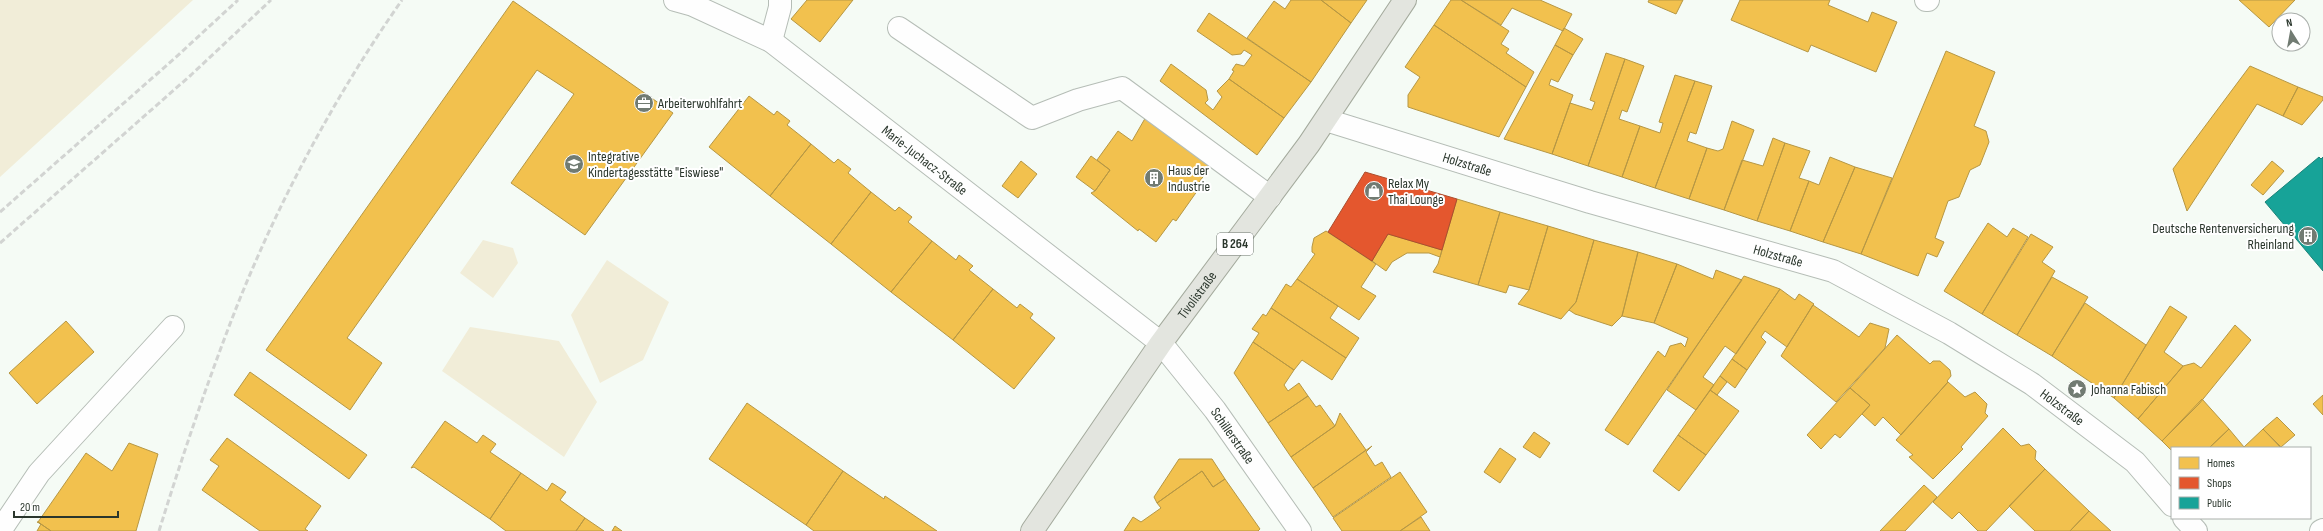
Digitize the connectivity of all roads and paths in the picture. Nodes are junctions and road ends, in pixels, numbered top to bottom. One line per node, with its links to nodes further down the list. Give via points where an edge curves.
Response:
1 (675, 0): 5 (street, Marie-Juchacz-Straße, via 693,5)
2 (780, 0): 5 (street)
3 (1405, 0): 6 (main road, Tivolistraße / B 264)
4 (899, 28): 7 (street, via 1032,118 1078,100 1122,88)
5 (771, 41): 9 (street, Marie-Juchacz-Straße)
6 (1326, 120): 7 (main road, Tivolistraße / B 264); 10 (street, Holzstraße, via 1590,202 1833,271 1949,332 2032,384 2134,462)
7 (1270, 197): 9 (main road, Tivolistraße / B 264)
8 (173, 328): 12 (street, via 39,473)
9 (1161, 343): 13 (main road, Tivolistraße / B 264); 14 (street, Schillerstraße, via 1215,410)
10 (2171, 503)
11 (2185, 519): 15 (street)
12 (0, 531)
13 (1032, 531)
14 (1300, 531)
15 (2196, 531)

